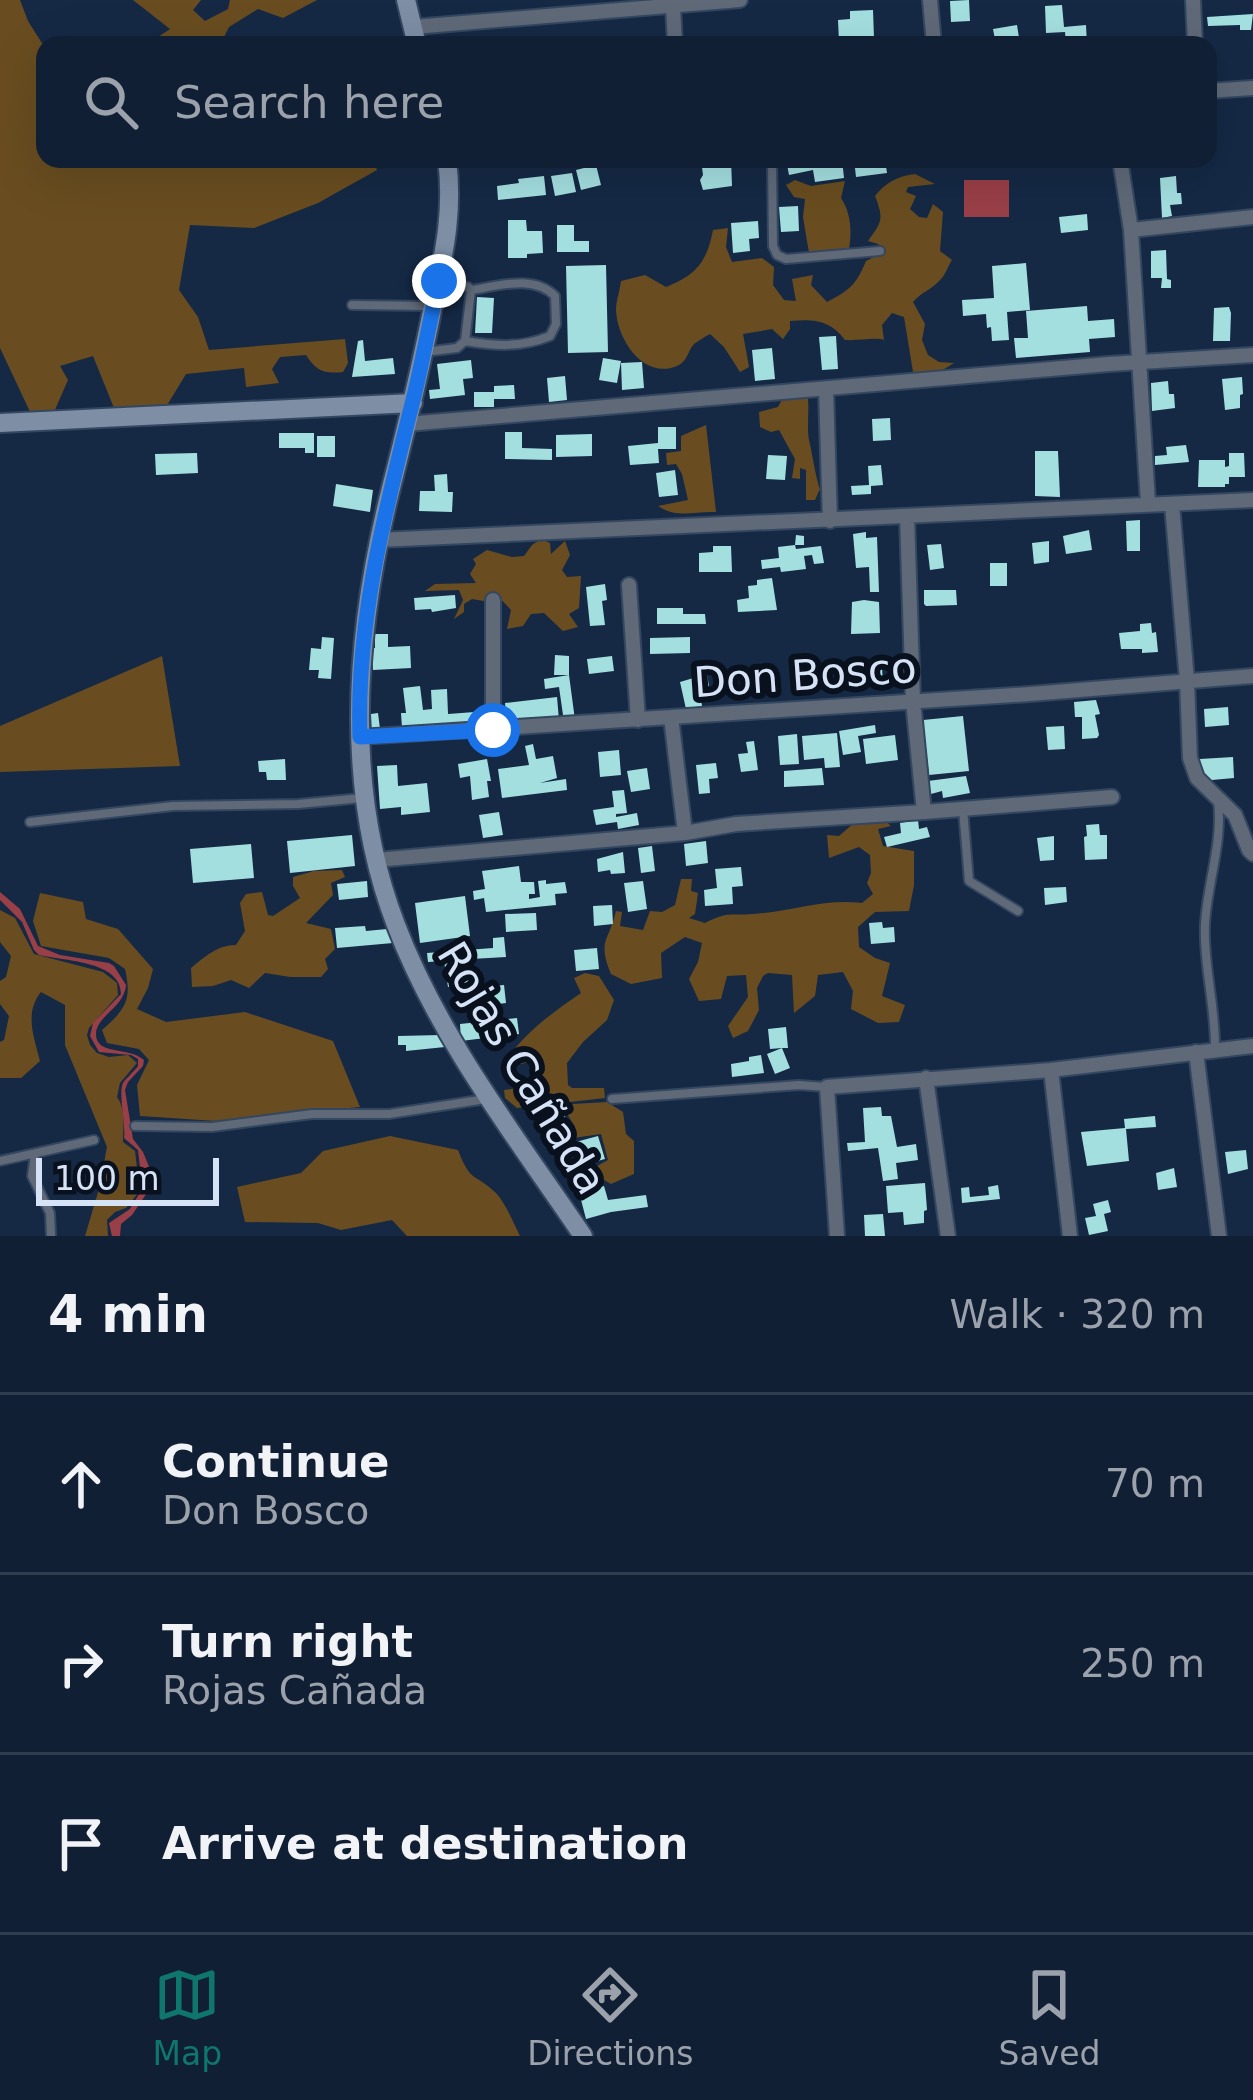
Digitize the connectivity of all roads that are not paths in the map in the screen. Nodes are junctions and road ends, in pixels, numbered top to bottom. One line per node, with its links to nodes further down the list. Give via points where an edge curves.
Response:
1 (406, 0): 8 (main road)
2 (740, 0): 5 (street)
3 (930, 0): 10 (street)
4 (1193, 0): 11 (street)
5 (720, 1): 6 (street)
6 (674, 5): 7 (street); 9 (street)
7 (559, 8): 8 (street)
8 (415, 36)
9 (675, 36)
10 (933, 36)
11 (1195, 36)
12 (1253, 88): 13 (street)
13 (1217, 90)
14 (448, 168): 20 (main road, Rojas Cañada, via 451,218)
15 (772, 168): 19 (lane, via 777,255)
16 (1121, 168): 18 (street)
17 (1253, 217): 18 (street)
18 (1131, 230): 27 (street)
19 (880, 250)
20 (439, 281): 21 (lane); 23 (main road, Rojas Cañada)
21 (470, 290): 24 (lane); 24 (lane, via 546,287 555,296 556,324 550,337 531,344)
22 (352, 305): 23 (lane)
23 (433, 306): 25 (main road, Rojas Cañada)
24 (465, 341): 25 (lane)
25 (424, 352): 29 (main road, Rojas Cañada)
26 (1253, 356): 27 (street)
27 (1140, 363): 28 (street); 33 (street)
28 (826, 389): 31 (street); 36 (street)
29 (412, 403): 30 (main road); 31 (main road, Rojas Cañada)
30 (0, 423)
31 (407, 424): 37 (main road, Rojas Cañada)
32 (1253, 500): 34 (street)
33 (1148, 503): 34 (street); 35 (street)
34 (1172, 504): 41 (street)
35 (907, 516): 36 (street); 42 (street)
36 (830, 520): 37 (street)
37 (378, 540): 46 (main road, Rojas Cañada)
38 (628, 585): 44 (street)
39 (493, 600): 45 (street)
40 (1253, 676): 41 (street, Don Bosco)
41 (1187, 681): 42 (street, Don Bosco); 49 (street, via 1190,758)
42 (913, 701): 43 (street, Don Bosco); 51 (street)
43 (670, 717): 44 (street, Don Bosco); 53 (street)
44 (638, 719): 45 (street, Don Bosco)
45 (493, 730): 46 (street, Don Bosco)
46 (360, 737): 48 (main road, Rojas Cañada)
47 (1112, 797): 50 (street)
48 (364, 798): 52 (lane); 55 (main road, Rojas Cañada)
49 (1218, 800): 54 (street, via 1235,814); 58 (lane, via 1205,925)
50 (963, 809): 51 (street); 56 (lane, via 969,881)
51 (924, 812): 53 (street)
52 (30, 821)
53 (685, 833): 55 (street)
54 (1253, 854)
55 (376, 860): 63 (main road, Rojas Cañada, via 405,945)
56 (1018, 911)
57 (1253, 1046): 58 (street)
58 (1215, 1050): 59 (street)
59 (1196, 1052): 60 (street); 74 (street)
60 (1051, 1070): 61 (street); 73 (street)
61 (926, 1078): 62 (street); 72 (street)
62 (827, 1087): 64 (lane); 71 (street)
63 (490, 1099): 65 (lane, via 389,1114); 70 (main road, Rojas Cañada)
64 (613, 1099)
65 (135, 1126)
66 (94, 1140): 67 (lane)
67 (35, 1154): 68 (lane); 69 (lane, via 32,1177 50,1213)
68 (0, 1161)
69 (51, 1236)
70 (583, 1236)
71 (837, 1236)
72 (948, 1236)
73 (1070, 1236)
74 (1219, 1236)

